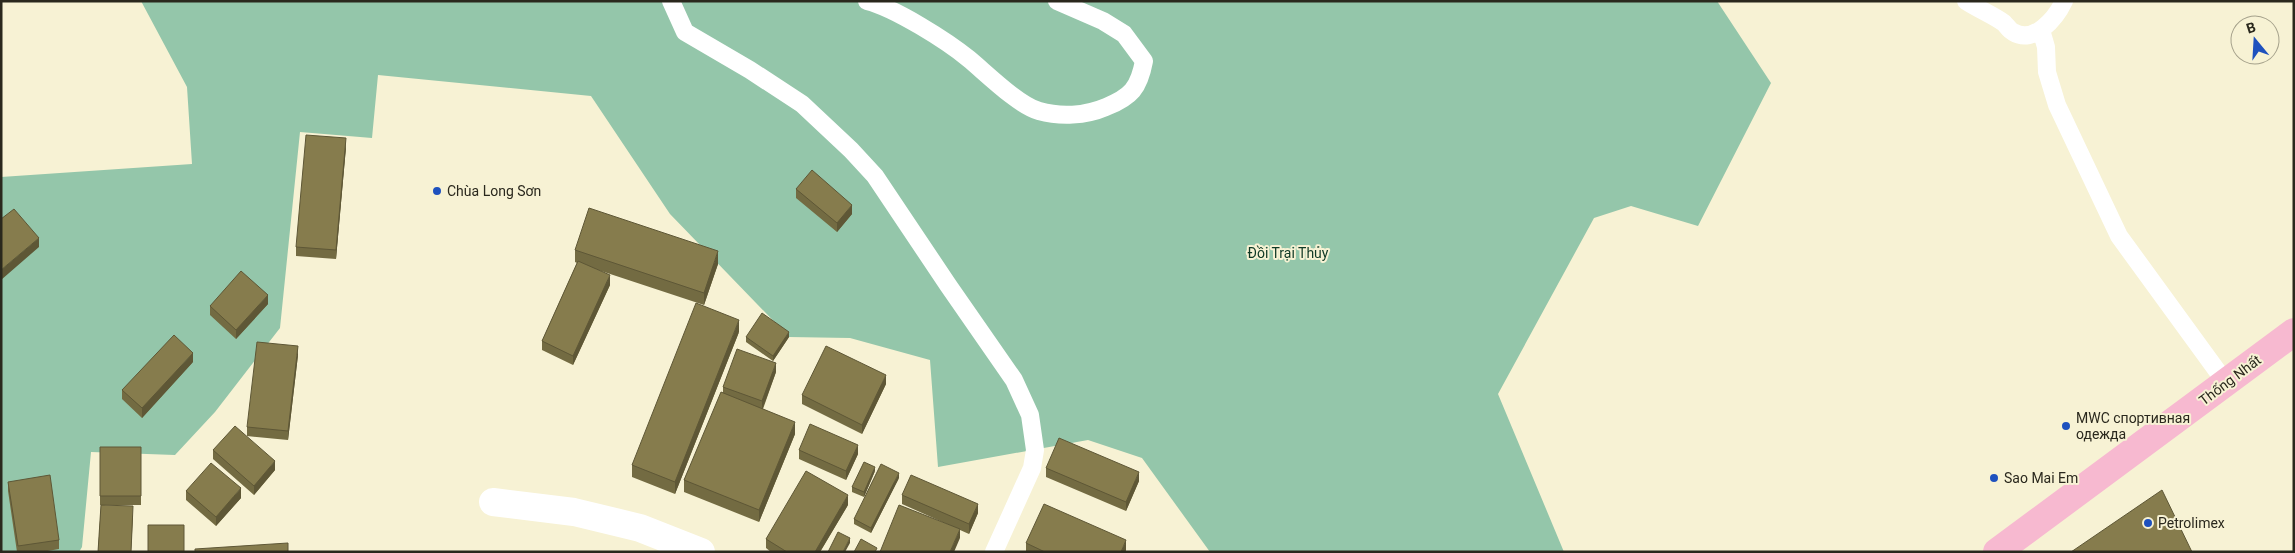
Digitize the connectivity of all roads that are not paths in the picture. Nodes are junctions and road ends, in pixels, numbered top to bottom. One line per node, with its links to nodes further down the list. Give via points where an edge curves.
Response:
1 (670, 1): 11 (lane, via 685,32 802,104 876,176 1014,380 1030,415 1034,450 1032,468)
2 (868, 1): 3 (lane, via 883,5 931,34 1037,111 1068,116 1100,110 1123,100 1140,80 1144,62 1124,34)
3 (1057, 1)
4 (1966, 1): 6 (lane, via 2004,23 2013,32 2027,35)
5 (2064, 1): 6 (lane, via 2054,19)
6 (2042, 30): 8 (lane, via 2047,72 2057,105 2119,236)
7 (2294, 332): 8 (main road, Thống Nhất)
8 (2226, 383): 12 (main road, Thống Nhất)
9 (493, 502): 10 (street, via 574,512 640,528)
10 (701, 552)
11 (994, 552)
12 (1997, 552)

